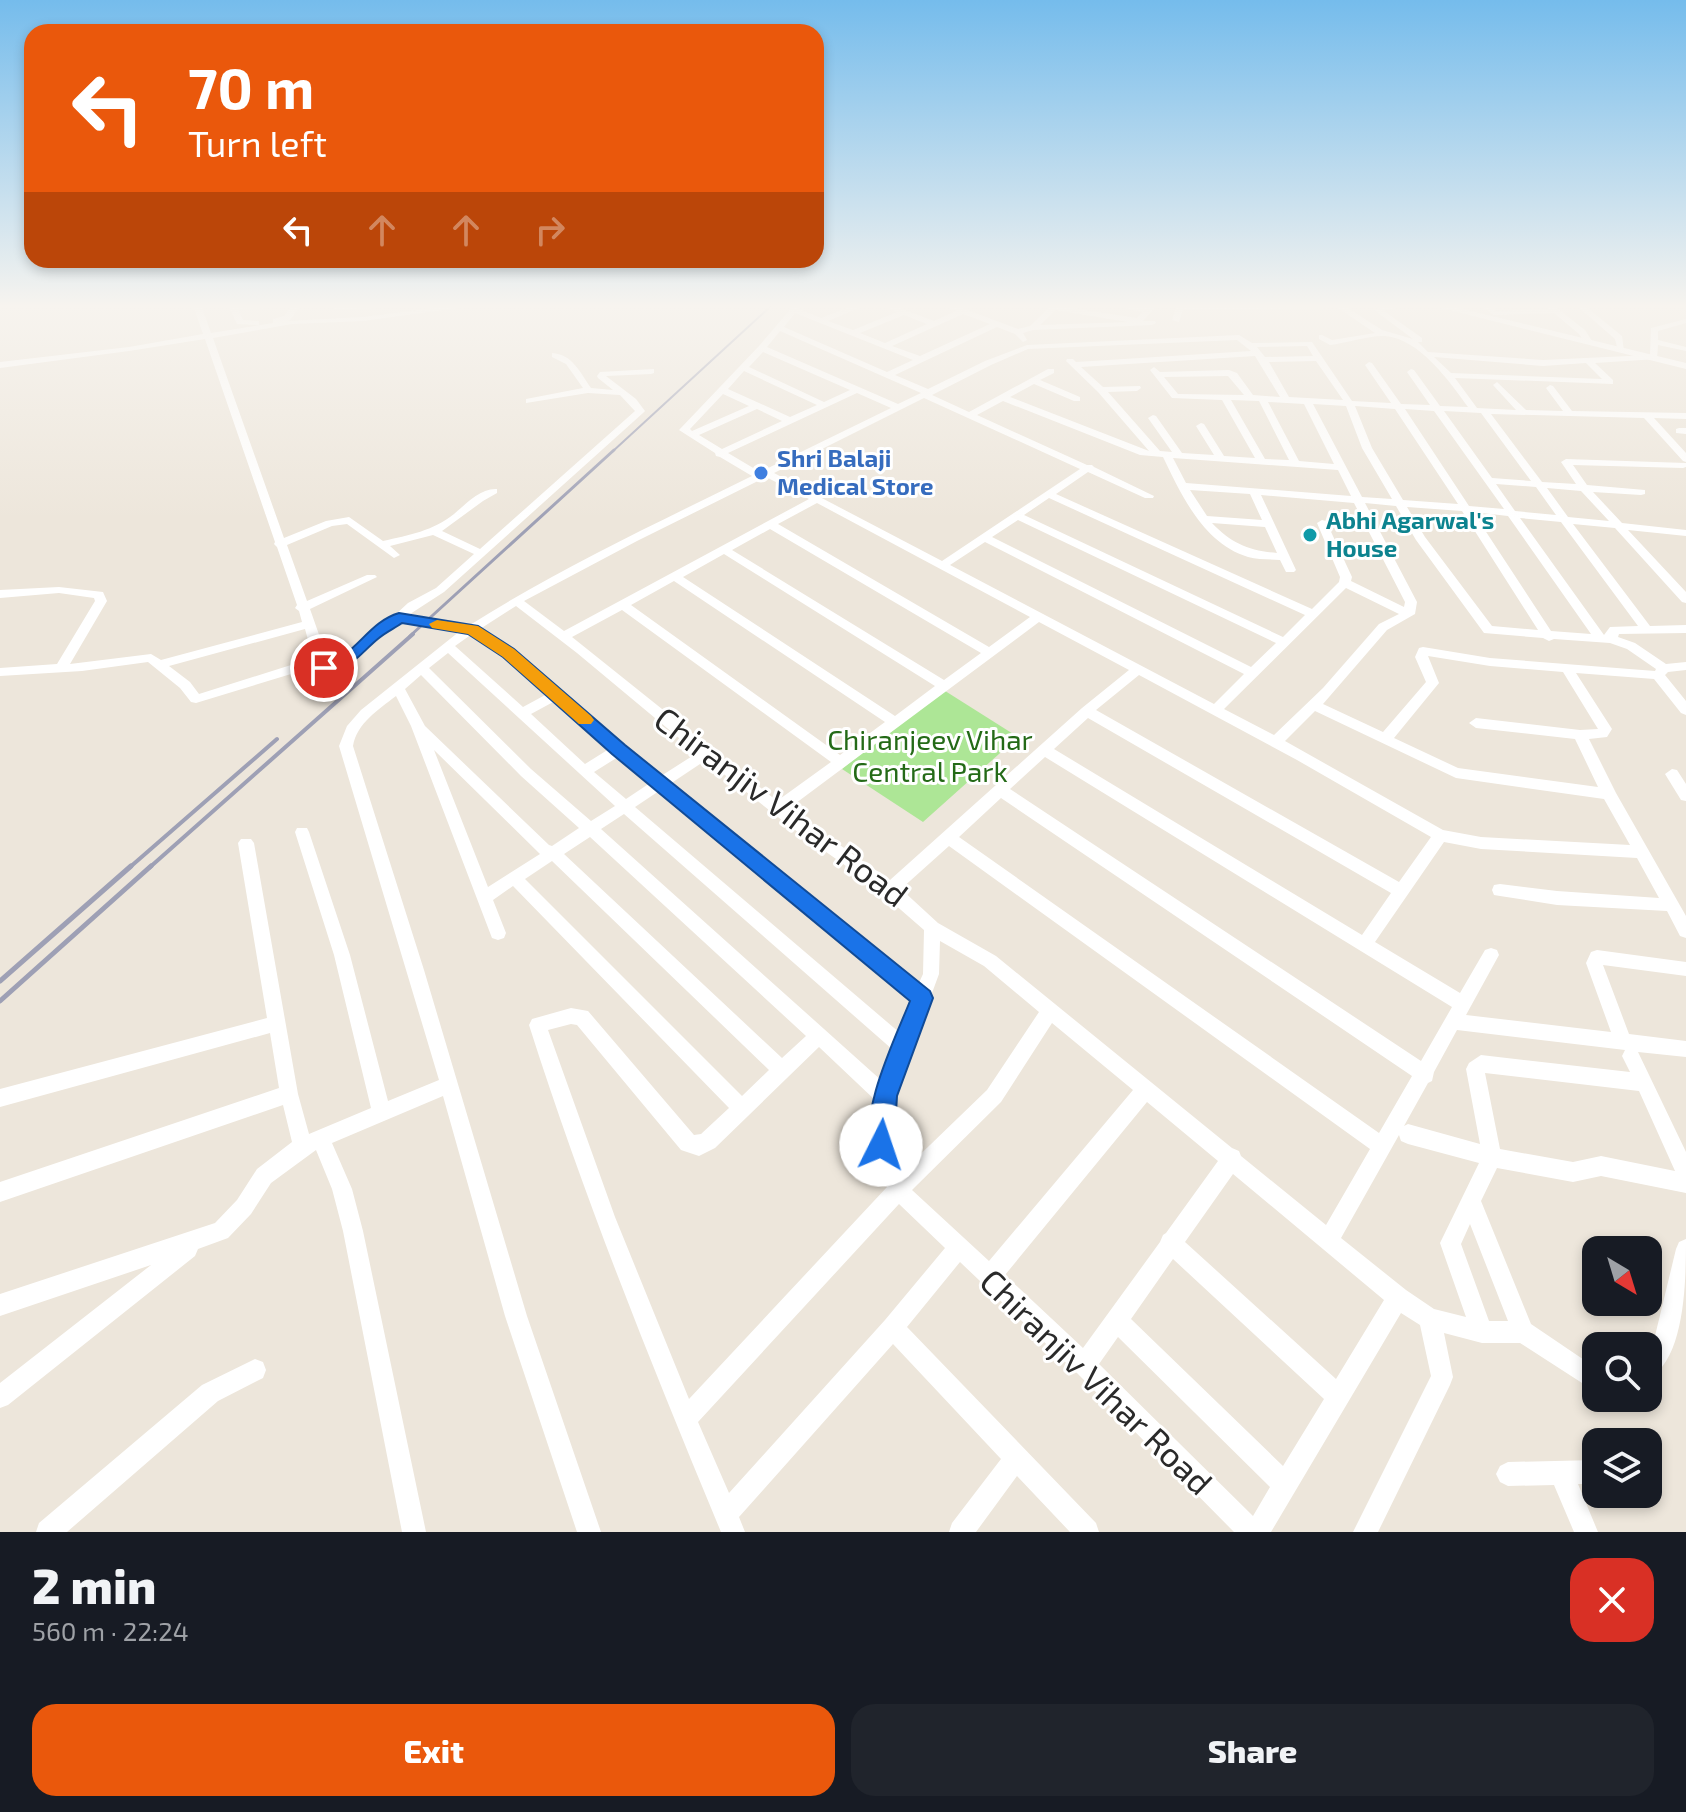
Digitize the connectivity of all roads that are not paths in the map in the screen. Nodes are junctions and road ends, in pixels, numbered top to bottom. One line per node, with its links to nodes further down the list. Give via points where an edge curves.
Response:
1 (223, 376): 87 (street)
2 (579, 376): 24 (street)
3 (602, 376): 28 (street)
4 (736, 376): 25 (street)
5 (762, 376): 39 (street)
6 (826, 376): 26 (street)
7 (894, 376): 29 (street)
8 (964, 376): 29 (street)
9 (1042, 376): 20 (street)
10 (1086, 376): 27 (street)
11 (1159, 376): 31 (street, via 1175,396)
12 (1235, 376): 32 (street)
13 (1272, 376): 35 (street)
14 (1331, 376): 38 (street)
15 (1377, 376): 41 (street)
16 (1415, 376): 43 (street)
17 (1450, 376): 44 (street)
18 (1483, 376): 19 (street, via 1610,382)
19 (1604, 376)
20 (1034, 381): 30 (street); 33 (street)
21 (1497, 385): 45 (street)
22 (1137, 388): 27 (street)
23 (1550, 388): 46 (street)
24 (588, 390): 28 (street); 36 (street)
25 (722, 390): 40 (street); 53 (street, via 685,426)
26 (856, 390): 39 (street); 42 (street)
27 (1101, 390): 55 (street)
28 (619, 393): 90 (street, via 640,411)
29 (927, 394): 42 (street); 48 (street)
30 (1004, 398): 48 (street); 55 (street, via 1124,447)
31 (1225, 398): 32 (street); 57 (street)
32 (1250, 398): 34 (street)
33 (1077, 399)
34 (1262, 399): 35 (street); 59 (street)
35 (1286, 400): 37 (street)
36 (529, 401)
37 (1307, 401): 38 (street); 61 (street)
38 (1350, 404): 41 (street); 74 (street, via 1367,448)
39 (824, 405): 51 (street)
40 (756, 406): 51 (street); 53 (street)
41 (1399, 407): 43 (street); 75 (street)
42 (899, 408): 62 (street)
43 (1440, 409): 44 (street); 63 (street)
44 (1479, 411): 45 (street); 64 (street)
45 (1524, 413): 46 (street)
46 (1569, 413): 47 (street)
47 (1646, 415): 49 (street); 58 (street)
48 (969, 416): 60 (street)
49 (1686, 416)
50 (1153, 418): 55 (street)
51 (790, 421): 54 (street)
52 (1201, 426): 56 (street)
53 (691, 435): 54 (street)
54 (719, 454): 62 (street)
55 (1168, 455): 56 (street); 65 (street)
56 (1221, 459): 57 (street)
57 (1262, 462): 59 (street)
58 (1685, 462): 66 (street, via 1567,460)
59 (1296, 464): 61 (street)
60 (1089, 467): 70 (street); 71 (street)
61 (1340, 467): 73 (street)
62 (763, 475): 72 (street); 100 (street)
63 (1490, 481): 64 (street); 76 (street)
64 (1540, 484): 66 (street); 78 (street)
65 (1182, 486): 68 (street); 79 (street)
66 (1584, 488): 69 (street); 83 (street)
67 (493, 491): 84 (street)
68 (1254, 491): 73 (street); 82 (street)
69 (1641, 492)
70 (1048, 494): 77 (street); 103 (street)
71 (1149, 496)
72 (817, 499): 81 (street); 93 (street)
73 (1359, 499): 74 (street); 104 (street, via 1411,602)
74 (1400, 502): 75 (street); 112 (street, via 1488,630)
75 (1463, 508): 76 (street); 112 (street)
76 (1510, 512): 78 (street); 113 (street)
77 (1016, 515): 86 (street); 114 (street)
78 (1563, 518): 83 (street); 110 (street)
79 (1203, 519): 82 (street); 92 (street, via 1246,552)
80 (1322, 523): 97 (street)
81 (770, 524): 89 (street); 116 (street)
82 (1267, 524): 92 (street)
83 (1619, 524): 85 (street); 99 (street)
84 (434, 531): 88 (street); 90 (street)
85 (1686, 533)
86 (983, 537): 93 (street); 126 (street)
87 (279, 544): 88 (street, via 349,520); 102 (street)
88 (382, 545): 91 (street)
89 (723, 549): 95 (street); 127 (street)
90 (480, 553): 106 (street)
91 (394, 555)
92 (1283, 557): 94 (street)
93 (943, 565): 105 (street)
94 (1290, 570)
95 (674, 576): 101 (street); 135 (street)
96 (371, 577): 102 (street)
97 (1345, 583): 103 (street); 104 (street)
98 (0, 594): 120 (street, via 59,590 99,595 101,601)
99 (1686, 599)
100 (516, 601): 108 (street); 111 (street, Chiranjiv Vihar Road)
101 (622, 604): 111 (street); 144 (street)
102 (301, 608): 107 (street)
103 (1313, 614): 114 (street)
104 (1409, 614): 130 (street, via 1383,627)
105 (1038, 617): 116 (street); 123 (street)
106 (399, 618): 108 (street); 117 (street, via 349,659 327,669)
107 (308, 624): 117 (street); 118 (street)
108 (472, 629): 115 (street); 129 (street)
109 (1686, 629): 110 (street)
110 (1647, 630): 113 (street, via 1614,630)
111 (565, 636): 143 (street, Chiranjiv Vihar Road)
112 (1549, 637): 113 (street)
113 (1606, 640): 125 (street, via 1631,646)
114 (1285, 643): 126 (street)
115 (448, 646): 121 (street); 134 (street)
116 (988, 652): 127 (street)
117 (318, 661): 118 (street, via 196,699)
118 (161, 664): 120 (street, via 151,658)
119 (1686, 666): 125 (street)
120 (61, 668): 124 (street)
121 (421, 668): 128 (street); 153 (street, via 547,796)
122 (1567, 668): 125 (street); 138 (street, via 1605,729 1602,734); 139 (street, via 1423,651 1433,683)
123 (1138, 669): 131 (street); 133 (street)
124 (0, 672)
125 (1661, 672): 132 (street)
126 (1254, 674): 131 (street)
127 (942, 685): 135 (street)
128 (398, 688): 137 (street); 183 (street, via 355,725 346,746)
129 (556, 695): 134 (street); 141 (street)
130 (1314, 705): 139 (street); 140 (street)
131 (1215, 710): 140 (street)
132 (1686, 710)
133 (1087, 711): 142 (street); 163 (street)
134 (522, 713): 145 (street)
135 (893, 721): 144 (street)
136 (1476, 723): 138 (street)
137 (418, 726): 158 (street); 164 (street)
138 (1580, 735): 149 (street)
139 (1385, 739): 149 (street, via 1456,773)
140 (1276, 742): 155 (street)
141 (619, 750): 145 (street); 147 (street)
142 (1044, 750): 148 (street); 169 (street)
143 (706, 754): 147 (street); 152 (street, Chiranjiv Vihar Road)
144 (840, 762): 152 (street)
145 (584, 771): 151 (street)
146 (1672, 774): 150 (street)
147 (659, 782): 151 (street); 172 (street)
148 (1000, 790): 156 (street); 181 (street)
149 (1609, 794): 159 (street)
150 (1686, 796)
151 (625, 804): 153 (street); 177 (street)
152 (777, 809): 161 (street, Chiranjiv Vihar Road)
153 (588, 827): 158 (street); 176 (street)
154 (302, 832): 189 (street, via 342,955)
155 (1440, 835): 159 (street, via 1481,843); 163 (street)
156 (948, 837): 161 (street); 192 (street)
157 (246, 843): 175 (street)
158 (552, 852): 160 (street); 180 (street)
159 (1643, 852): 165 (street)
160 (514, 877): 164 (street); 188 (street)
161 (891, 889): 166 (street, Chiranjiv Vihar Road)
162 (1500, 890): 165 (street)
163 (1401, 891): 169 (street)
164 (486, 896): 168 (street)
165 (1671, 905): 167 (street)
166 (932, 928): 172 (street, Chiranjiv Vihar Road, via 931,974); 173 (street, via 990,961)
167 (1686, 931)
168 (498, 933)
169 (1364, 945): 174 (street)
170 (1491, 955): 174 (street)
171 (1686, 969): 178 (street, via 1597,957 1594,963)
172 (922, 998): 177 (street, Chiranjiv Vihar Road)
173 (1049, 1013): 184 (street); 197 (street, via 994,1096)
174 (1459, 1014): 178 (street); 181 (street)
175 (277, 1023): 185 (street); 187 (street)
176 (818, 1036): 180 (street); 186 (street)
177 (903, 1047): 186 (street, Chiranjiv Vihar Road)
178 (1627, 1048): 179 (street); 182 (street)
179 (1686, 1049)
180 (782, 1070): 188 (street)
181 (1426, 1075): 192 (street)
182 (1645, 1083): 193 (street, via 1477,1066 1474,1075); 195 (street)
183 (449, 1085): 189 (street); 228 (street, via 516,1316)
184 (1146, 1089): 194 (street); 205 (street)
185 (289, 1094): 191 (street); 198 (street)
186 (885, 1096): 197 (street, Chiranjiv Vihar Road, via 881,1145)
187 (0, 1098)
188 (741, 1108): 219 (street, via 708,1141 699,1146 688,1143 582,1017 538,1025 632,1293)
189 (382, 1113): 191 (street)
190 (1408, 1134): 193 (street)
191 (312, 1143): 201 (street, via 264,1176 221,1231); 227 (street, via 342,1189)
192 (1382, 1146): 200 (street)
193 (1492, 1157): 196 (street, via 1573,1172 1601,1166); 199 (street)
194 (1232, 1158): 200 (street); 202 (street)
195 (1686, 1174)
196 (1686, 1183)
197 (898, 1190): 203 (street, Chiranjiv Vihar Road); 219 (street)
198 (0, 1192)
199 (1471, 1201): 211 (street, via 1450,1243); 212 (street)
200 (1330, 1238): 206 (street)
201 (198, 1241): 207 (street); 218 (street)
202 (1170, 1242): 209 (street); 217 (street)
203 (958, 1249): 205 (street, Chiranjiv Vihar Road); 210 (street)
204 (1686, 1249): 213 (street)
205 (989, 1278): 214 (street, Chiranjiv Vihar Road)
206 (1398, 1298): 208 (street); 217 (street)
207 (0, 1305)
208 (1430, 1319): 211 (street); 233 (street, via 1442,1377)
209 (1116, 1320): 214 (street); 224 (street)
210 (893, 1328): 220 (street); 225 (street)
211 (1482, 1332): 212 (street)
212 (1523, 1332): 216 (street)
213 (1662, 1348)
214 (1085, 1365): 231 (street, Chiranjiv Vihar Road)
215 (255, 1370): 226 (street, via 210,1393)
216 (1582, 1372)
217 (1338, 1396): 224 (street)
218 (0, 1397)
219 (685, 1420): 225 (street)
220 (1016, 1458): 229 (street); 230 (street)
221 (1582, 1472): 222 (street)
222 (1561, 1473): 223 (street); 234 (street)
223 (1508, 1474)
224 (1285, 1485): 232 (street)
225 (729, 1524)
226 (48, 1532)
227 (414, 1532)
228 (589, 1532)
229 (961, 1532)
230 (1087, 1532)
231 (1251, 1532)
232 (1257, 1532)
233 (1365, 1532)
234 (1586, 1532)

